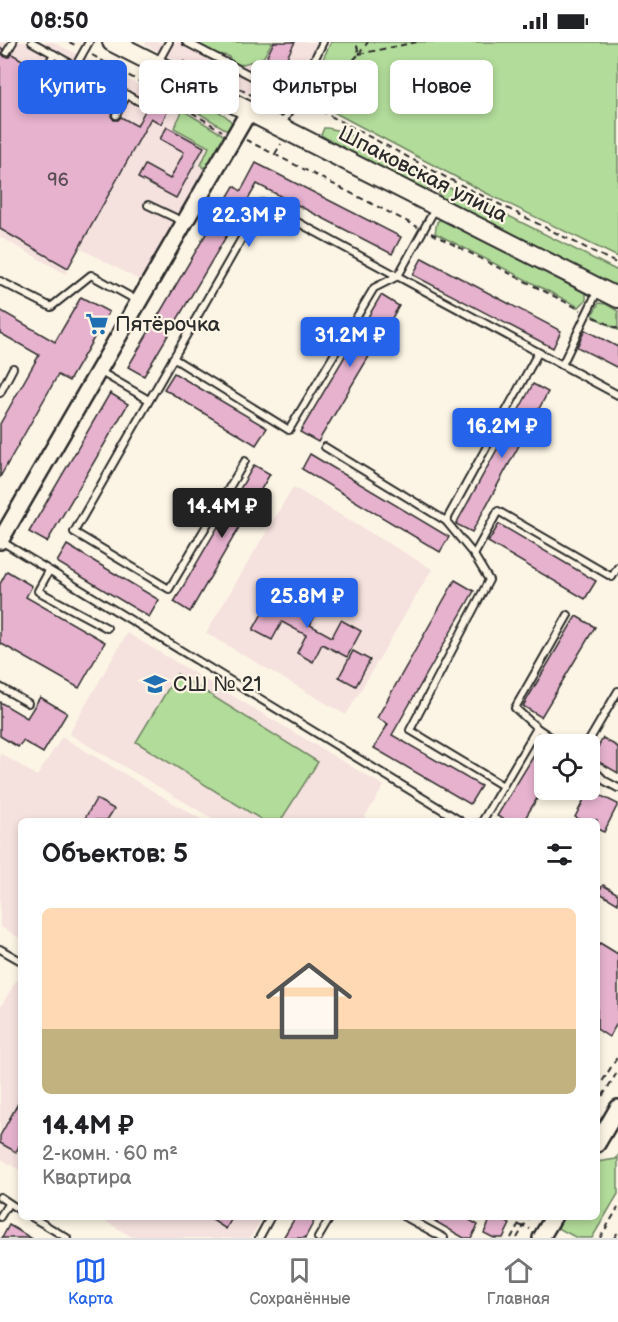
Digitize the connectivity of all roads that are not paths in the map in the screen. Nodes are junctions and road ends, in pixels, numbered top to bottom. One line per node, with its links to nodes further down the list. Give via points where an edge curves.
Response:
1 (13, 42): 8 (lane)
2 (32, 42): 9 (lane)
3 (89, 42): 13 (lane)
4 (112, 42): 10 (main road, Шпаковская улица)
5 (169, 42): 10 (lane)
6 (186, 42): 14 (lane)
7 (323, 42): 18 (lane)
8 (8, 52)
9 (54, 54): 11 (lane); 12 (lane)
10 (160, 58): 17 (main road, Шпаковская улица)
11 (51, 60)
12 (64, 60)
13 (78, 60)
14 (251, 76)
15 (127, 95): 16 (lane)
16 (138, 101)
17 (249, 111): 18 (main road, Шпаковская улица); 21 (street)
18 (281, 127): 20 (main road, Шпаковская улица)
19 (148, 205): 21 (lane)
20 (436, 206): 22 (lane); 24 (main road, Шпаковская улица)
21 (184, 222): 26 (street)
22 (398, 276): 27 (lane); 28 (lane, via 374,288 288,430); 28 (lane, via 262,203)
23 (0, 281): 26 (lane, via 51,307 91,275)
24 (598, 288): 25 (main road, Шпаковская улица); 29 (lane)
25 (618, 298)
26 (139, 301): 31 (street)
27 (538, 353): 29 (lane); 37 (lane)
28 (173, 358): 34 (lane)
29 (562, 365): 33 (lane)
30 (13, 368): 32 (lane)
31 (99, 371): 34 (lane); 38 (street)
32 (0, 393)
33 (618, 395)
34 (149, 400): 36 (lane, via 74,532 170,589)
35 (325, 447): 37 (lane)
36 (245, 461)
37 (446, 521): 39 (lane)
38 (0, 541): 41 (lane)
39 (474, 555): 40 (lane, via 498,511 612,577); 51 (lane, via 489,580 410,730)
40 (618, 567)
41 (49, 571): 43 (lane, via 38,591); 53 (lane)
42 (568, 615): 47 (lane, via 516,708)
43 (107, 628)
44 (0, 687): 46 (lane)
45 (618, 691): 49 (lane)
46 (28, 703)
47 (537, 729): 48 (lane); 51 (lane)
48 (545, 734)
49 (593, 734)
50 (600, 776): 52 (lane)
51 (503, 786): 54 (lane)
52 (618, 788)
53 (456, 818)
54 (484, 818)
55 (0, 949): 56 (lane)
56 (18, 959)
57 (618, 1108): 58 (street)
58 (600, 1139)
59 (0, 1197): 60 (lane)
60 (8, 1204): 61 (lane); 62 (lane)
61 (18, 1209)
62 (0, 1217)
63 (37, 1220): 68 (lane)
64 (269, 1220): 69 (lane)
65 (329, 1220): 70 (lane)
66 (411, 1220): 71 (lane)
67 (552, 1220): 72 (street)
68 (67, 1238)
69 (259, 1238)
70 (318, 1238)
71 (444, 1238)
72 (541, 1238)

